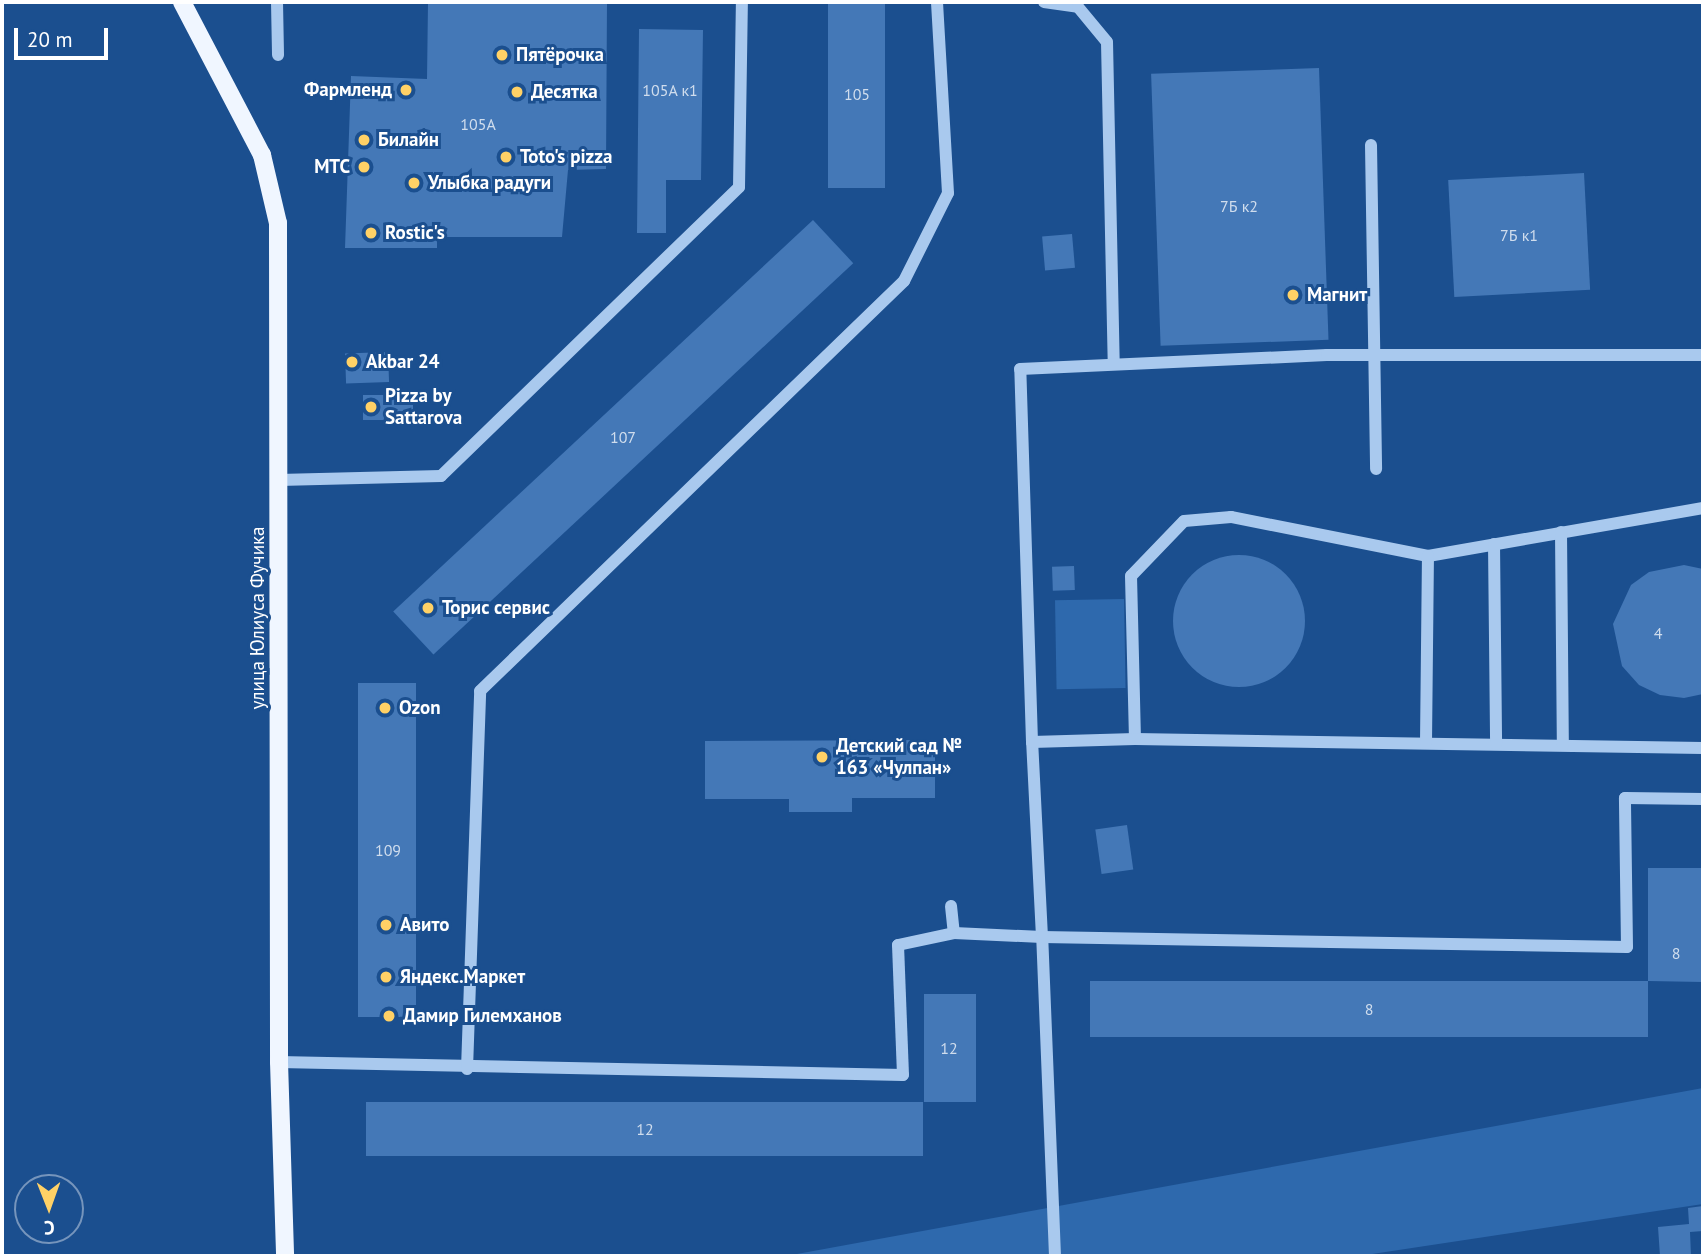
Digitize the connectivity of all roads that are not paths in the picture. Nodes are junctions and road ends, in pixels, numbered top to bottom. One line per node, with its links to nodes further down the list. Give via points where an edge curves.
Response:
1 (182, 2): 12 (main road, улица Юлиуса Фучика, via 237,99 271,189 281,268)
2 (277, 2): 6 (lane)
3 (742, 2): 12 (lane, via 739,187 441,475)
4 (937, 2): 28 (lane, via 948,193 904,281 481,691)
5 (1044, 2): 10 (lane, via 1078,7 1107,41)
6 (278, 55)
7 (1371, 145): 9 (lane)
8 (1703, 355): 9 (lane)
9 (1371, 356): 10 (lane); 11 (lane)
10 (1114, 363): 18 (lane, via 1020,369)
11 (1376, 469)
12 (279, 480): 27 (main road, улица Юлиуса Фучика)
13 (1703, 508): 14 (lane)
14 (1561, 532): 15 (lane); 21 (lane)
15 (1494, 544): 16 (lane); 20 (lane)
16 (1428, 555): 17 (lane, via 1231,517 1184,521 1131,576); 19 (lane)
17 (1135, 739): 18 (lane); 19 (lane)
18 (1032, 742): 26 (lane)
19 (1426, 743): 20 (lane)
20 (1496, 744): 21 (lane)
21 (1563, 745): 22 (lane)
22 (1703, 748)
23 (1703, 799): 26 (lane, via 1625,798 1627,947)
24 (951, 906): 25 (lane)
25 (954, 933): 26 (lane); 28 (lane, via 898,945 903,1075)
26 (1042, 937): 30 (lane)
27 (279, 1062): 28 (lane); 29 (main road, улица Юлиуса Фучика)
28 (467, 1069)
29 (285, 1256)
30 (1055, 1256)

